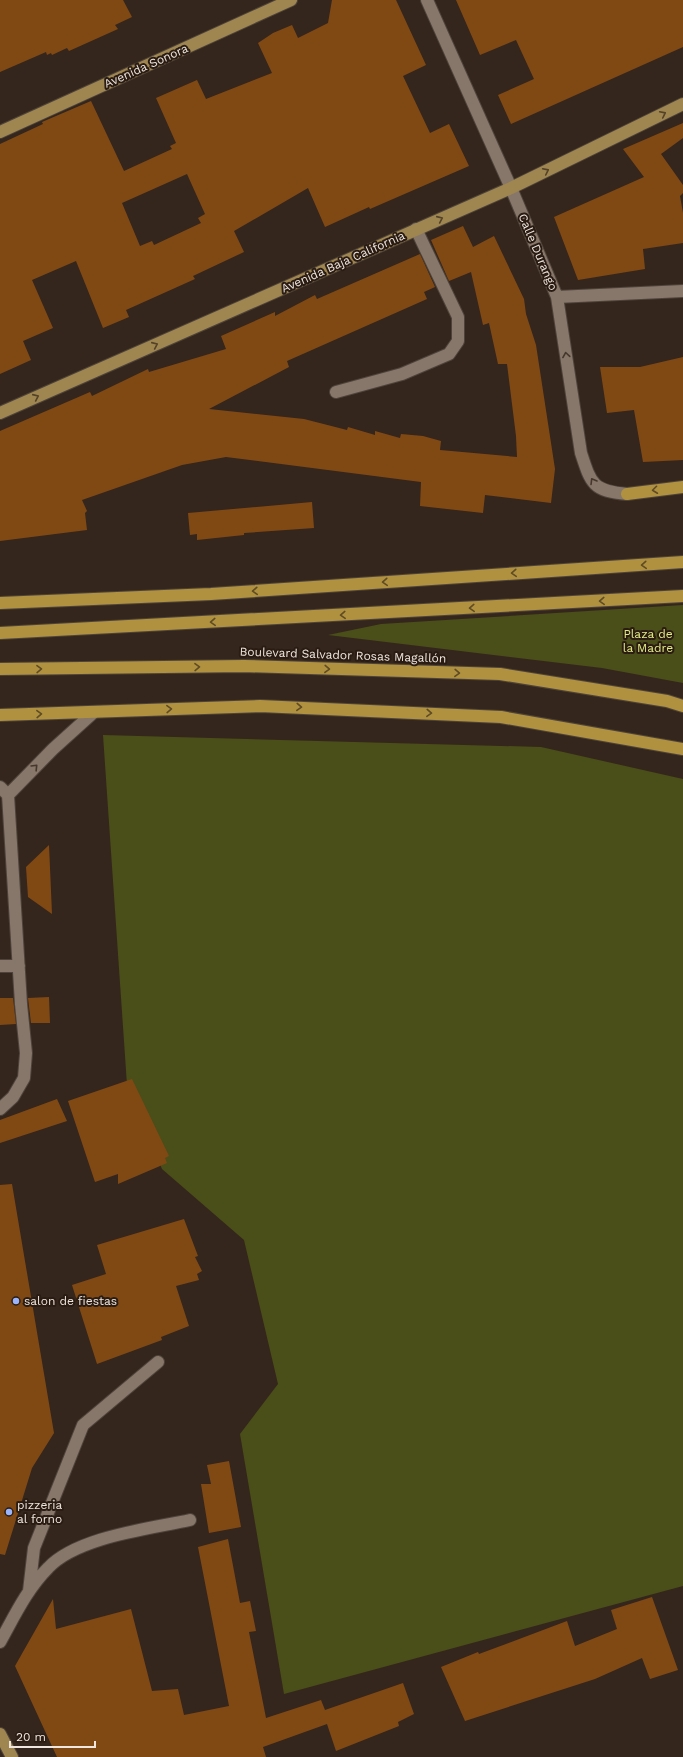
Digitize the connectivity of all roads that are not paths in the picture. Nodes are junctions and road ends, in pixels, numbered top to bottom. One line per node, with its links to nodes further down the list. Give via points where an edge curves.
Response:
1 (291, 0): 4 (main road, Avenida Sonora)
2 (427, 0): 5 (street, Calle Durango)
3 (683, 104): 5 (main road, Avenida Baja California, one-way to 3)
4 (0, 132)
5 (511, 188): 6 (main road, Avenida Baja California, one-way to 5); 8 (street, Calle Durango)
6 (416, 229): 9 (street, via 458,317 458,341 449,354 402,374); 10 (main road, Avenida Baja California, one-way to 6)
7 (683, 291): 8 (street)
8 (557, 297): 12 (street, Calle Durango, one-way to 8, via 608,492 596,487 587,472 581,453)
9 (336, 392)
10 (0, 413)
11 (683, 487): 12 (highway, one-way to 12)
12 (627, 494)
13 (683, 562): 15 (highway, one-way to 15, via 211,594)
14 (683, 596): 16 (highway, one-way to 16)
15 (0, 603)
16 (0, 633)
17 (0, 669): 18 (highway, Boulevard Salvador Rosas Magallón, one-way to 18, via 244,666 500,674)
18 (683, 704)
19 (94, 712): 20 (highway, one-way to 19); 21 (highway, one-way to 21, via 260,706 501,717); 22 (street, one-way to 19)
20 (0, 716)
21 (683, 749)
22 (4, 791): 24 (street)
23 (0, 966): 24 (street)
24 (19, 966): 25 (street, via 26,1053 24,1078 13,1097)
25 (0, 1109)
26 (158, 1362): 28 (street, via 84,1425 34,1548)
27 (190, 1520): 28 (street, via 87,1543 48,1567)
28 (29, 1591): 29 (street)
29 (0, 1642)
30 (0, 1734): 31 (main road)
31 (12, 1757)

